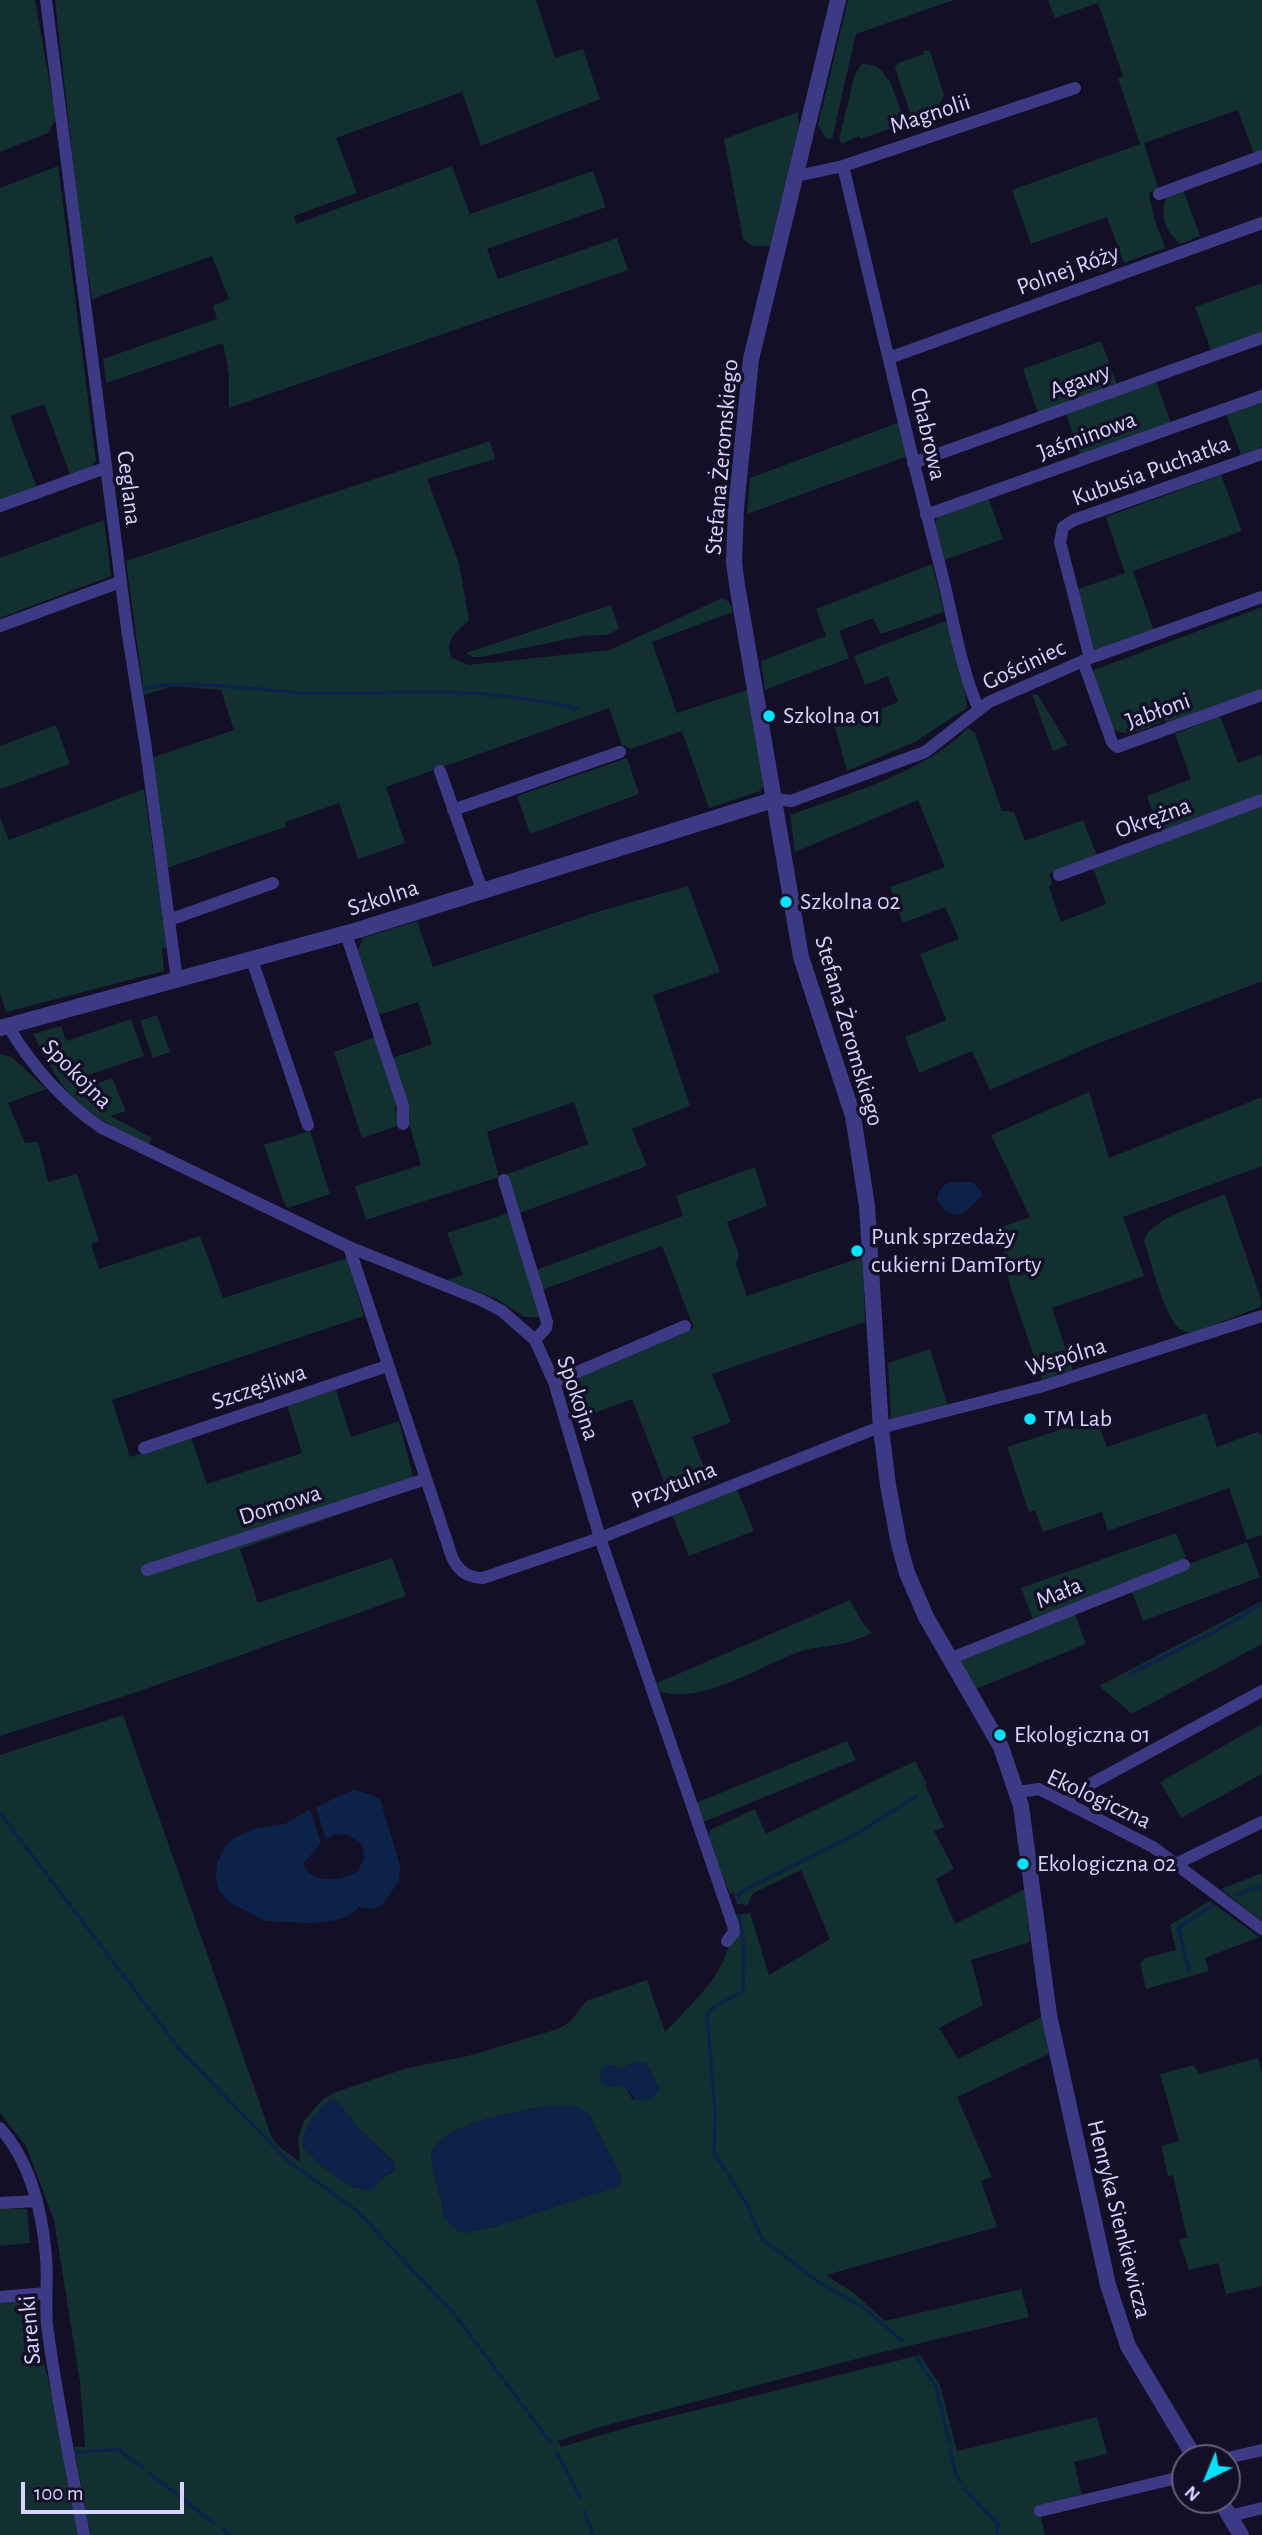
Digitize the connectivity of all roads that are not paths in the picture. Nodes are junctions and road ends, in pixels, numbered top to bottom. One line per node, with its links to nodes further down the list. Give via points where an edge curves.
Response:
1 (46, 0): 14 (street, Ceglana)
2 (838, 0): 6 (street, Stefana Żeromskiego)
3 (1076, 88): 5 (street, Magnolii)
4 (1262, 156): 7 (street)
5 (843, 166): 6 (street, Magnolii); 10 (street, Chabrowa)
6 (797, 176): 25 (street, Stefana Żeromskiego, via 751,359 734,550)
7 (1159, 194)
8 (1262, 223): 10 (street, Polnej Róży)
9 (1262, 338): 13 (street, Agawy)
10 (889, 358): 13 (street, Chabrowa)
11 (1262, 396): 16 (street, Jaśminowa)
12 (1262, 454): 20 (street, Kubusia Puchatka, via 1063,527 1060,542)
13 (913, 463): 16 (street, Chabrowa)
14 (105, 468): 15 (street); 17 (street, Ceglana)
15 (0, 506)
16 (926, 515): 22 (street, Chabrowa, via 970,691)
17 (120, 582): 19 (street); 31 (street, Ceglana)
18 (1262, 597): 20 (street, Gościniec)
19 (0, 626)
20 (1086, 660): 21 (street, Jabłoni, via 1117,747); 22 (street, Gościniec)
21 (1262, 695)
22 (979, 710): 25 (street, Gościniec, via 913,758 791,801)
23 (620, 752): 27 (street)
24 (440, 771): 27 (street)
25 (776, 799): 30 (street, Szkolna); 45 (street, Stefana Żeromskiego, via 801,957 853,1116 867,1206)
26 (1262, 800): 28 (street, Okrężna)
27 (453, 810): 30 (street)
28 (1059, 875)
29 (274, 883): 31 (street)
30 (482, 890): 32 (street, Szkolna)
31 (169, 920): 34 (street, Ceglana)
32 (345, 934): 33 (street, Szkolna); 36 (street, via 402,1106)
33 (252, 960): 34 (street, Szkolna); 37 (street)
34 (177, 980): 35 (street, Szkolna)
35 (4, 1027): 39 (street, Spokojna, via 78,1110 102,1128)
36 (403, 1124)
37 (308, 1125)
38 (504, 1180): 42 (street, via 547,1322)
39 (349, 1247): 42 (street, Spokojna, via 481,1300 502,1311); 43 (street)
40 (1262, 1315): 45 (street, Wspólna, via 1040,1387)
41 (685, 1326): 44 (street)
42 (535, 1340): 44 (street, Spokojna)
43 (387, 1366): 46 (street, Szczęśliwa); 47 (street)
44 (554, 1382): 48 (street, Spokojna)
45 (881, 1429): 48 (street, Przytulna); 51 (street, Stefana Żeromskiego, via 903,1560 916,1597)
46 (144, 1448)
47 (426, 1479): 48 (street, Przytulna, via 455,1565 468,1576 483,1578); 50 (street, Domowa)
48 (600, 1538): 58 (street, Spokojna, via 733,1925)
49 (1184, 1566): 51 (street, Mała)
50 (147, 1570)
51 (949, 1659): 53 (street, Stefana Żeromskiego, via 1001,1747)
52 (1262, 1691): 54 (street, via 1074,1793)
53 (1017, 1792): 54 (street, Ekologiczna, via 1039,1789); 59 (street, Stefana Żeromskiego)
54 (1068, 1802): 56 (street, Ekologiczna)
55 (1262, 1822): 56 (street)
56 (1177, 1864): 57 (street, Ekologiczna)
57 (1262, 1929)
58 (727, 1941)
59 (1049, 2015): 65 (street, Henryka Sienkiewicza, via 1115,2311 1128,2346)
60 (0, 2128): 61 (street, Sarenki, via 24,2163)
61 (37, 2201): 62 (street); 63 (street, Sarenki, via 46,2257)
62 (0, 2203)
63 (46, 2293): 64 (street); 72 (street, Sarenki, via 62,2418)
64 (0, 2297)
65 (1187, 2444)
66 (1262, 2450): 67 (street)
67 (1241, 2455)
68 (1171, 2479): 70 (street)
69 (1262, 2508): 71 (street)
70 (1040, 2511)
71 (1230, 2516): 73 (street)
72 (84, 2535)
73 (1241, 2535)

